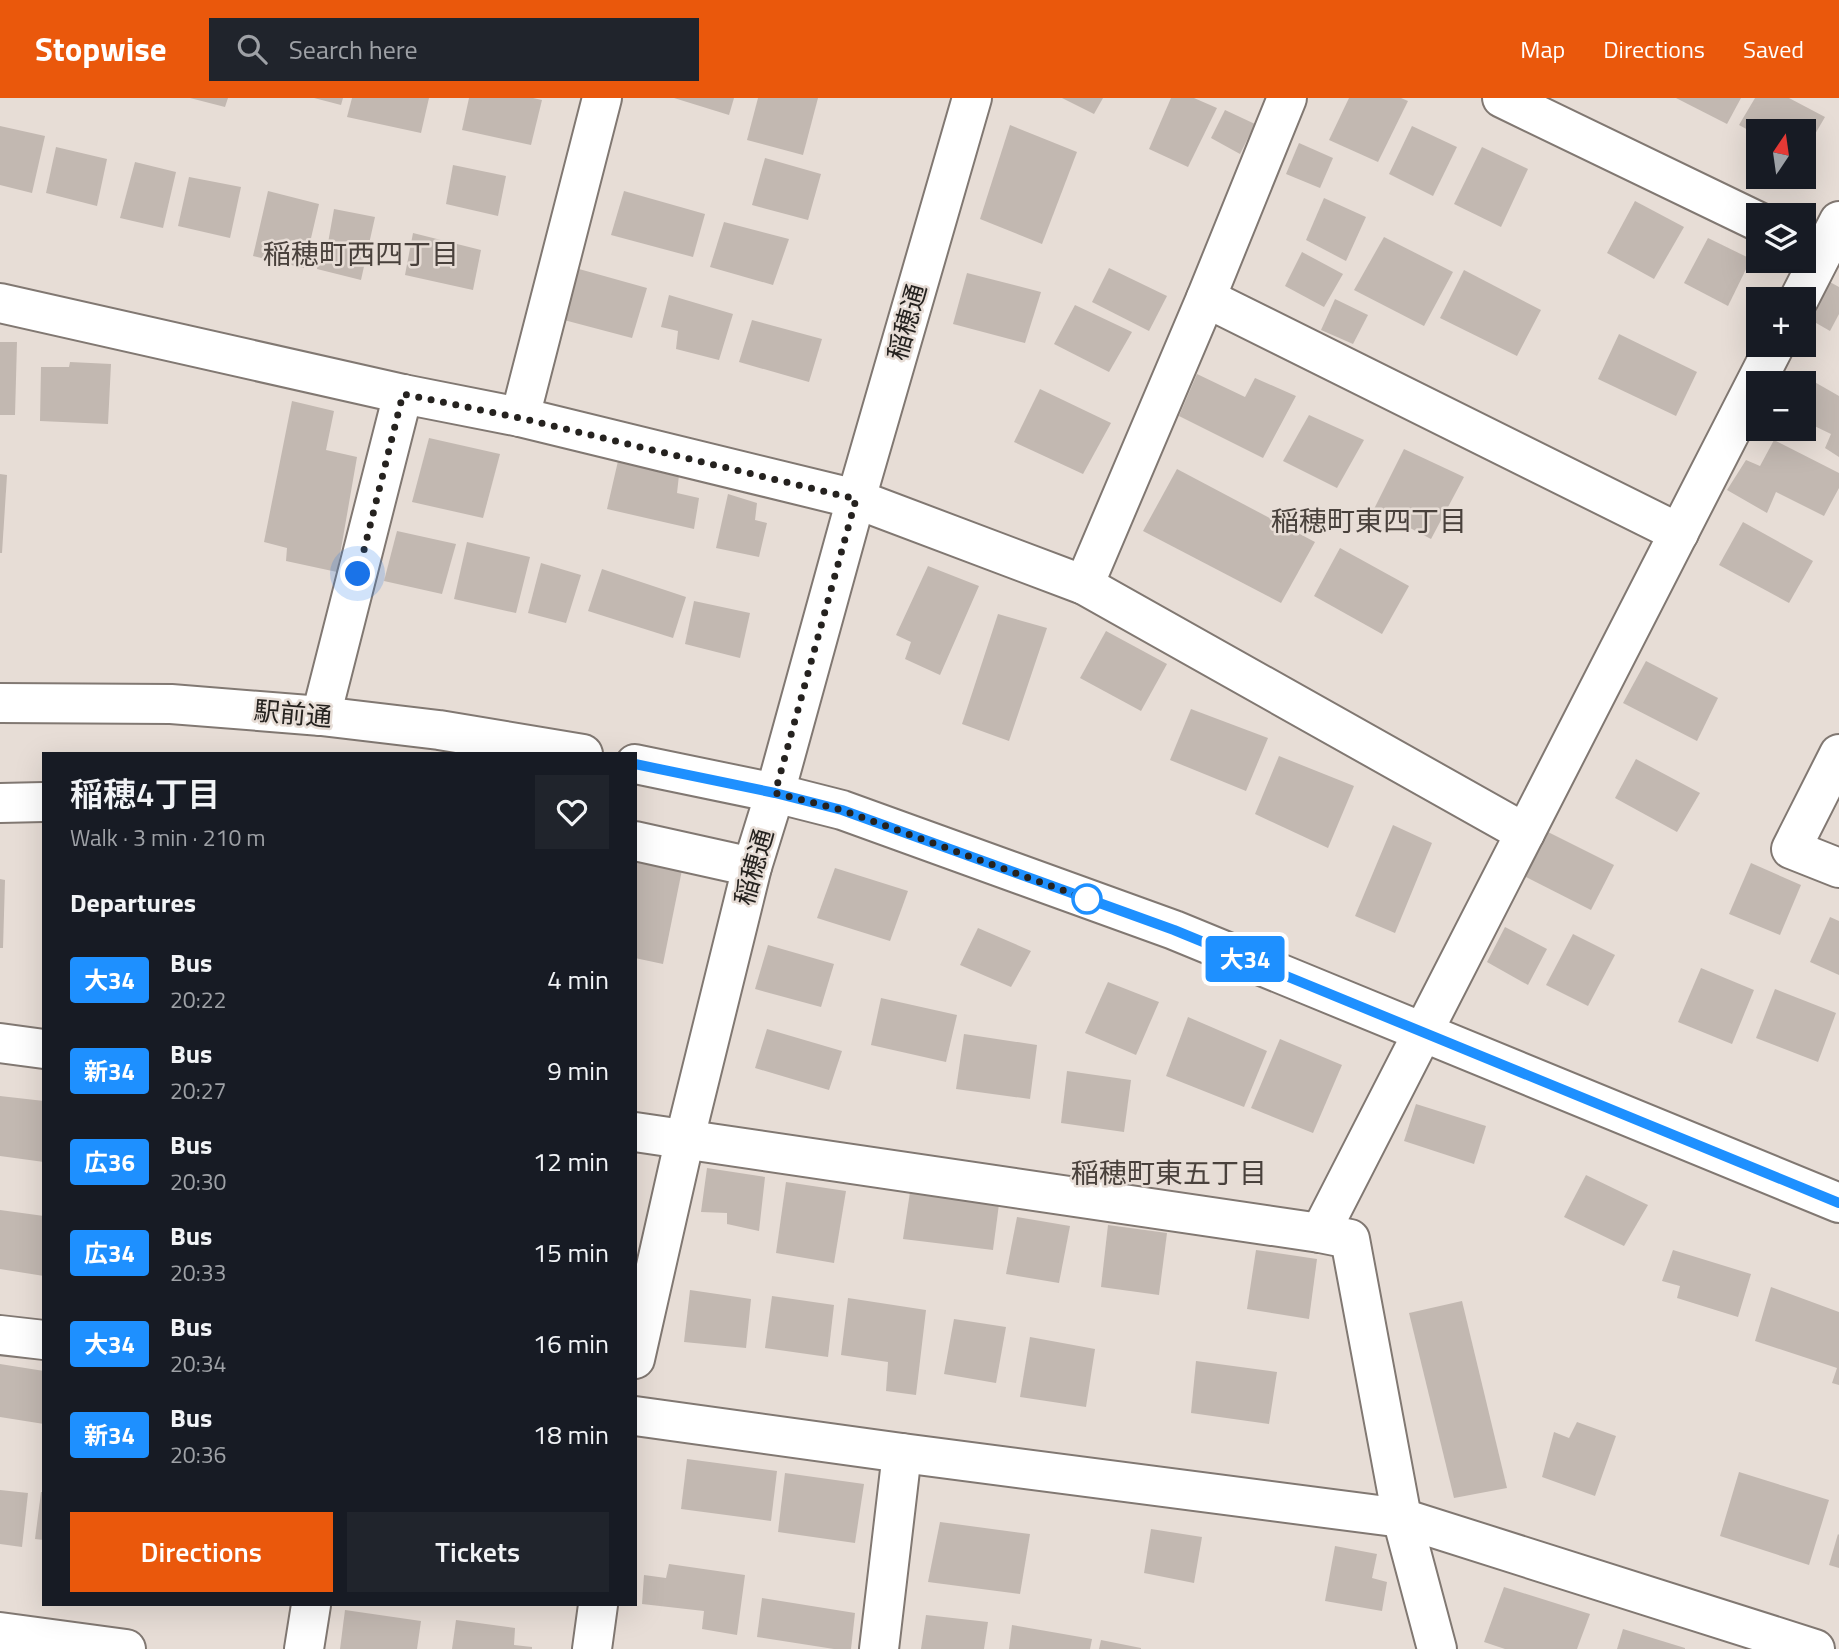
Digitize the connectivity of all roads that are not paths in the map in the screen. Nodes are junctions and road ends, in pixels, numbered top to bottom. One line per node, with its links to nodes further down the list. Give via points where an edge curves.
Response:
1 (972, 98): 13 (street, 稲穂通)
2 (1286, 98): 8 (street)
3 (1502, 98): 5 (street)
4 (597, 99): 12 (street)
5 (1746, 216)
6 (1822, 239): 7 (street)
7 (1804, 287)
8 (1206, 298): 14 (street); 15 (street)
9 (0, 303): 11 (street)
10 (1770, 357): 14 (street)
11 (403, 394): 12 (street); 17 (street)
12 (520, 418): 13 (street)
13 (856, 499): 15 (street); 21 (street, 稲穂通)
14 (1679, 533): 24 (street)
15 (1084, 585): 24 (street)
16 (0, 703): 17 (street, 駅前通, via 171,704)
17 (321, 716): 18 (street, 駅前通)
18 (571, 752)
19 (1839, 754): 27 (street, via 1791,849)
20 (637, 764): 21 (street)
21 (775, 793): 26 (street, 稲穂通); 28 (street, via 842,810 1174,930)
22 (42, 802): 23 (street)
23 (0, 803)
24 (1525, 833): 28 (street)
25 (637, 841): 26 (street)
26 (752, 867): 32 (street, 稲穂通)
27 (1839, 868)
28 (1423, 1032): 33 (street); 34 (street)
29 (0, 1043): 30 (street)
30 (42, 1049)
31 (637, 1132): 32 (street)
32 (685, 1139): 34 (street); 37 (street, 稲穂通)
33 (1839, 1203)
34 (1320, 1233): 40 (street, via 1350,1239)
35 (0, 1335): 36 (street)
36 (42, 1340)
37 (637, 1350)
38 (637, 1416): 39 (street)
39 (902, 1453): 40 (street); 47 (street)
40 (1402, 1518): 48 (street); 49 (street)
41 (310, 1606): 45 (street)
42 (598, 1606): 46 (street)
43 (0, 1632): 44 (street)
44 (126, 1649)
45 (304, 1649)
46 (592, 1649)
47 (878, 1649)
48 (1437, 1649)
49 (1815, 1649)

